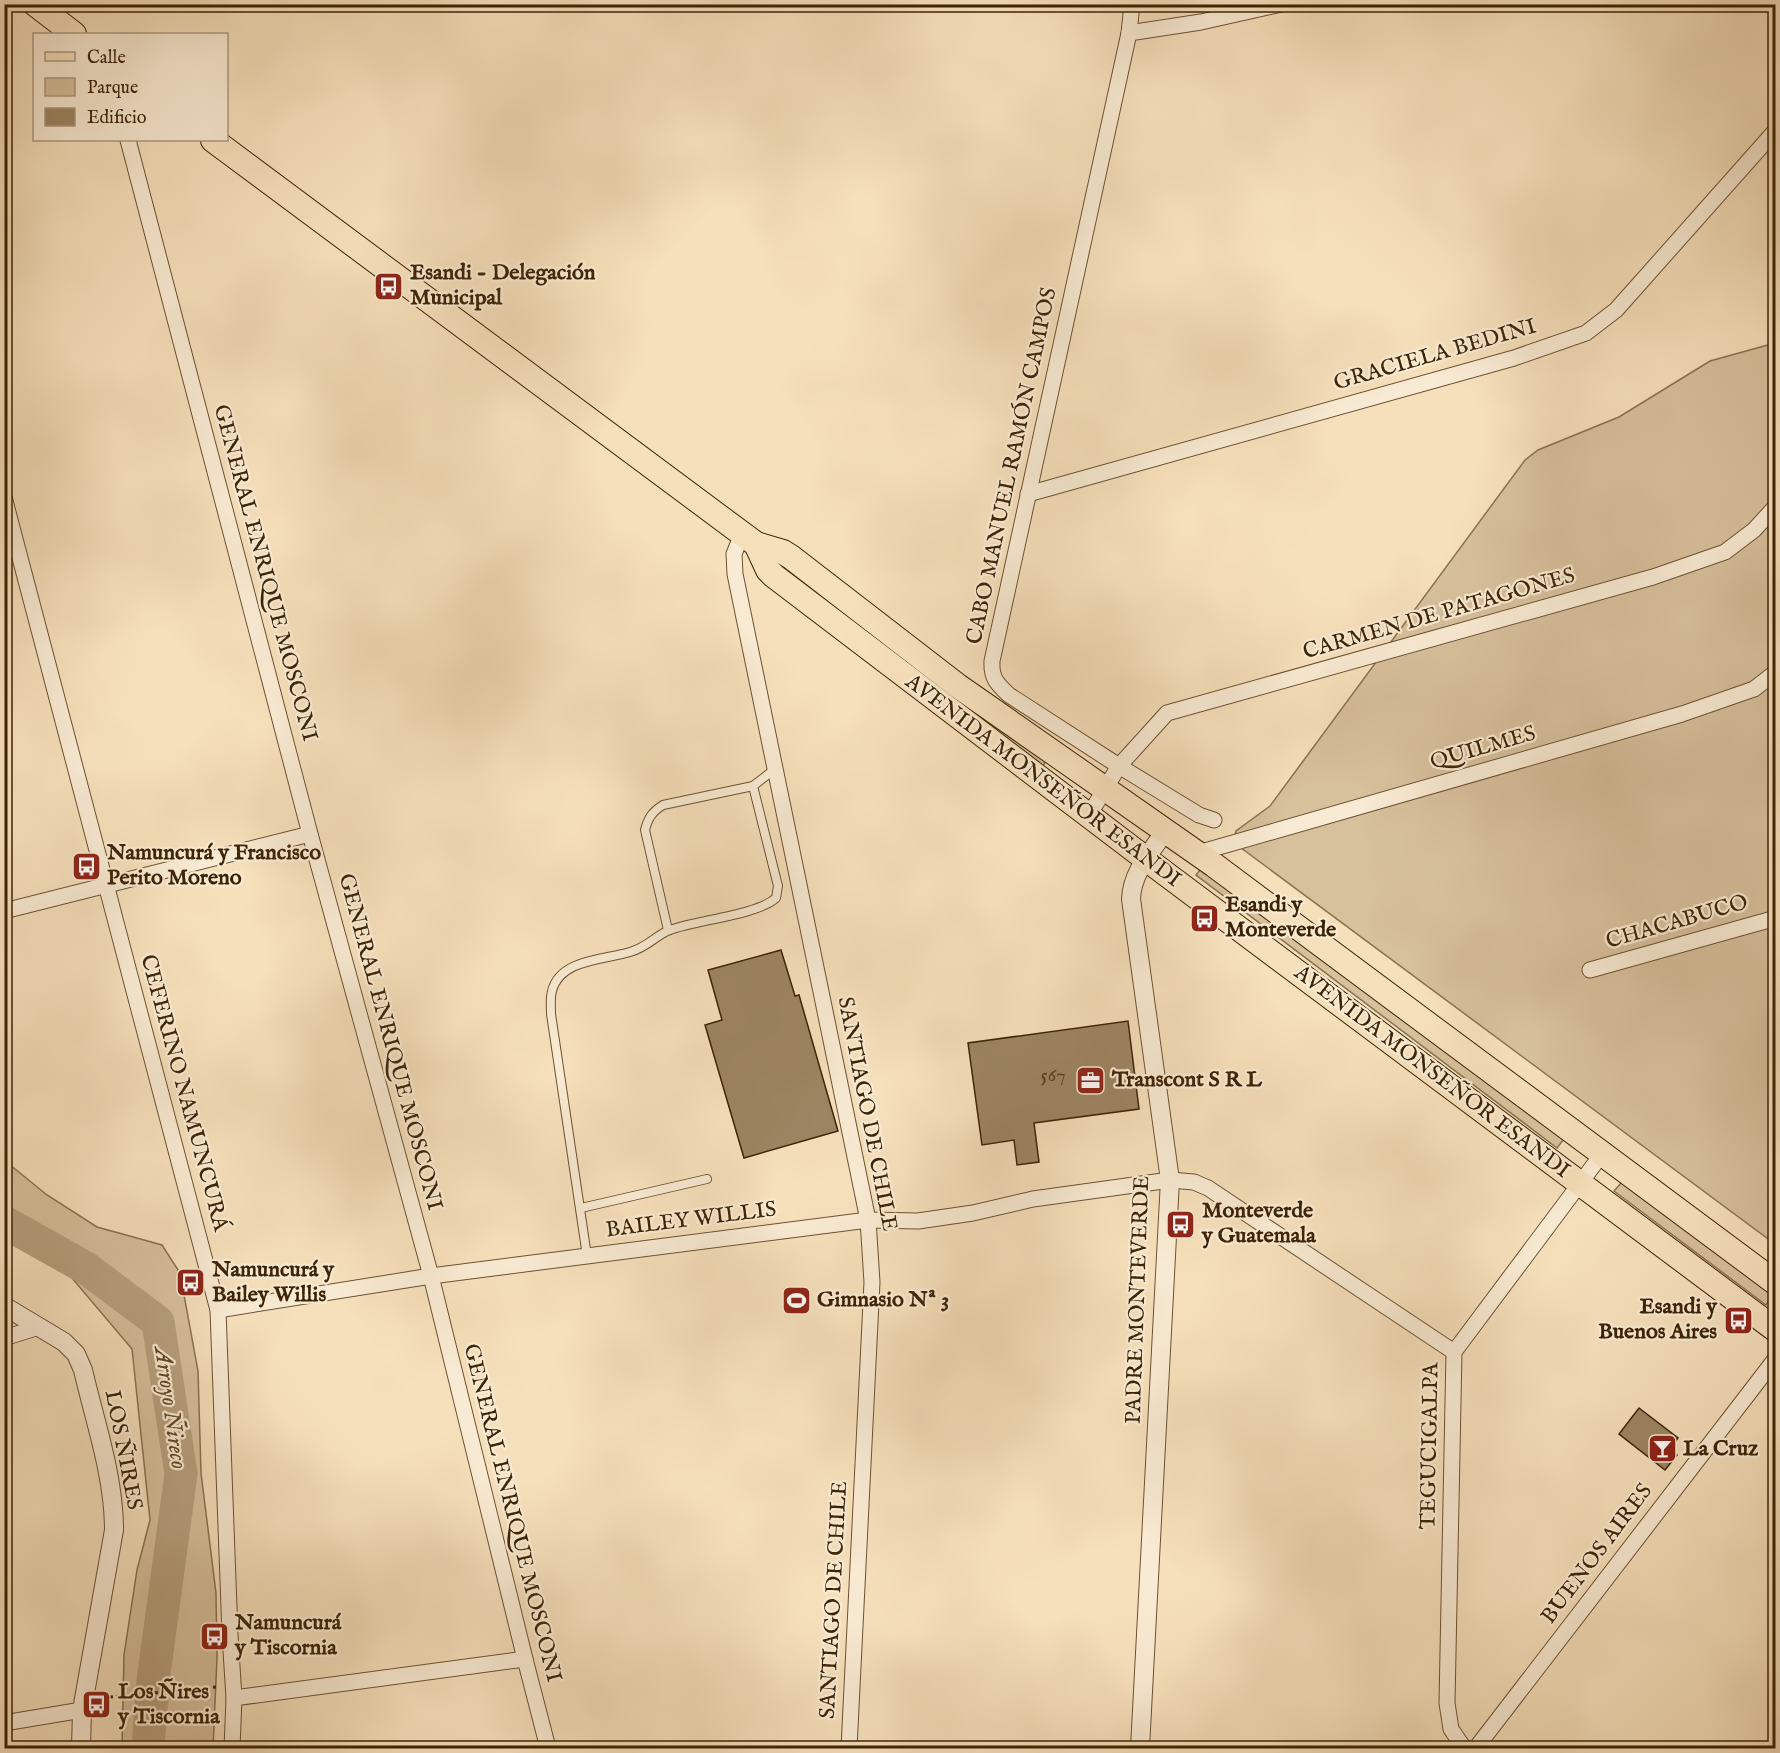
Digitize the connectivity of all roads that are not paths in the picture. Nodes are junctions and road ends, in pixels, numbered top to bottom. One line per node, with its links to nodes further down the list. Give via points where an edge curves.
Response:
1 (10, 4): 5 (street)
2 (35, 4): 6 (main road)
3 (1132, 4): 7 (street, CABO MANUEL RAMÓN CAMPOS)
4 (1281, 4): 7 (street)
5 (4, 8)
6 (73, 33)
7 (1129, 33): 11 (street, CABO MANUEL RAMÓN CAMPOS)
8 (1776, 130): 11 (street, GRACIELA BEDINI, via 1616,310 1587,333 1515,358)
9 (128, 141): 23 (street, GENERAL ENRIQUE MOSCONI)
10 (214, 141): 14 (main road, AVENIDA MONSEÑOR ESANDI)
11 (1028, 494): 16 (street, CABO MANUEL RAMÓN CAMPOS, via 992,661 993,678 1009,695)
12 (4, 497): 26 (street, CEFERINO NAMUNCURÁ)
13 (1776, 506): 16 (street, CARMEN DE PATAGONES, via 1754,530 1725,552 1653,577 1167,713)
14 (749, 539): 17 (street, SANTIAGO DE CHILE, via 735,548 733,561); 19 (main road, AVENIDA MONSEÑOR ESANDI, via 791,557 958,686); 20 (main road, AVENIDA MONSEÑOR ESANDI, via 774,576)
15 (1776, 672): 24 (street, QUILMES, via 1754,688 1682,714)
16 (1119, 766): 19 (street, CARMEN DE PATAGONES); 21 (street, CABO MANUEL RAMÓN CAMPOS)
17 (776, 769): 18 (lane); 36 (street, SANTIAGO DE CHILE)
18 (753, 786): 29 (lane, via 663,805 647,819 645,830); 29 (lane, via 778,886 776,898 762,907)
19 (1106, 788): 20 (street, CARMEN DE PATAGONES); 22 (main road, AVENIDA MONSEÑOR ESANDI)
20 (1089, 815): 25 (main road, AVENIDA MONSEÑOR ESANDI)
21 (1214, 820)
22 (1166, 830): 24 (main road, AVENIDA MONSEÑOR ESANDI); 25 (street, PADRE MONTEVERDE)
23 (310, 834): 26 (street); 38 (street, GENERAL ENRIQUE MOSCONI)
24 (1198, 853): 31 (main road, AVENIDA MONSEÑOR ESANDI)
25 (1146, 858): 33 (street, PADRE MONTEVERDE, via 1131,886 1131,899); 34 (main road, AVENIDA MONSEÑOR ESANDI)
26 (107, 885): 27 (street); 41 (street, CEFERINO NAMUNCURÁ)
27 (4, 911)
28 (1776, 918): 30 (street, CHACABUCO)
29 (668, 930): 35 (lane, via 632,952 566,970 551,993)
30 (1590, 970)
31 (1602, 1154): 34 (street, TEGUCIGALPA); 39 (main road, AVENIDA MONSEÑOR ESANDI)
32 (707, 1179): 35 (lane)
33 (1170, 1180): 36 (street, BAILEY WILLIS, via 1033,1199 918,1221); 45 (street, BAILEY WILLIS, via 1208,1188); 55 (street, PADRE MONTEVERDE)
34 (1580, 1183): 43 (main road, AVENIDA MONSEÑOR ESANDI); 45 (street, TEGUCIGALPA)
35 (582, 1208): 37 (lane)
36 (868, 1220): 37 (street, BAILEY WILLIS); 54 (street, SANTIAGO DE CHILE, via 872,1282)
37 (587, 1256): 38 (street, BAILEY WILLIS)
38 (430, 1276): 41 (street, BAILEY WILLIS); 47 (street, GENERAL ENRIQUE MOSCONI)
39 (1776, 1283)
40 (4, 1306): 42 (street, LOS ÑIRES)
41 (218, 1310): 48 (street, CEFERINO NAMUNCURÁ)
42 (39, 1327): 44 (street); 49 (street, LOS ÑIRES, via 76,1354 114,1510 114,1530)
43 (1776, 1330)
44 (4, 1338)
45 (1454, 1352): 56 (street, TEGUCIGALPA, via 1447,1703 1451,1729)
46 (1776, 1358): 57 (street, BUENOS AIRES)
47 (525, 1659): 48 (street); 53 (street, GENERAL ENRIQUE MOSCONI)
48 (234, 1698): 52 (street, CEFERINO NAMUNCURÁ)
49 (82, 1710): 50 (street); 51 (street, LOS ÑIRES)
50 (4, 1723)
51 (81, 1749)
52 (232, 1749)
53 (548, 1749)
54 (849, 1749)
55 (1140, 1749)
56 (1464, 1749)
57 (1476, 1749)

